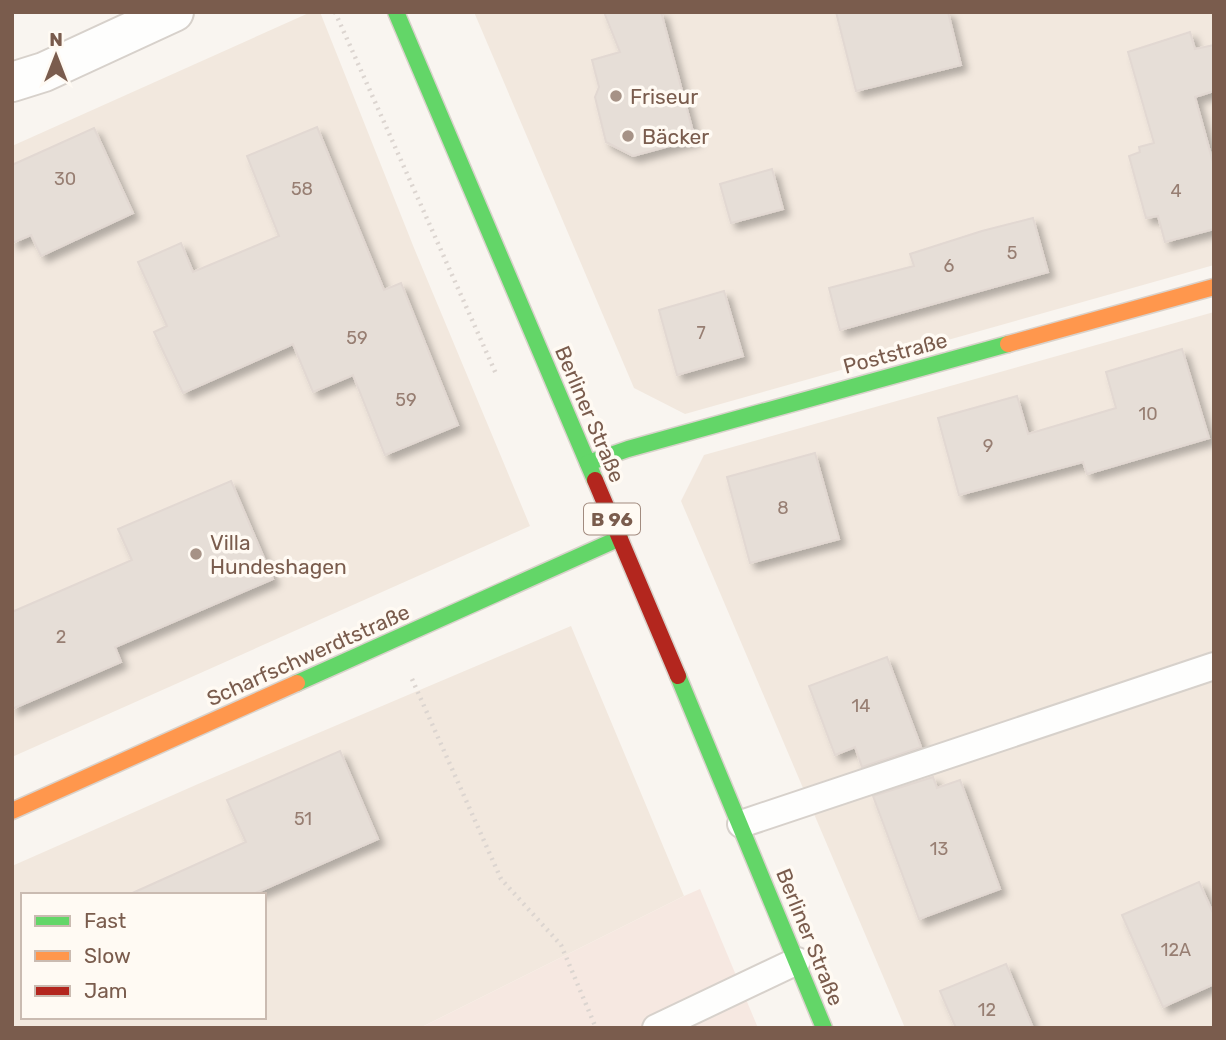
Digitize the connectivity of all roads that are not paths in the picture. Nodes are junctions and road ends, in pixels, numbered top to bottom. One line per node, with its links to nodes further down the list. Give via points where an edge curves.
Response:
1 (174, 12): 3 (street, via 44,72)
2 (396, 12): 5 (street, Berliner Straße / B 96)
3 (12, 82)
4 (1214, 287): 5 (street, Poststraße)
5 (588, 463): 6 (street, Berliner Straße / B 96)
6 (620, 538): 8 (street, Scharfschwerdtstraße); 9 (street, Berliner Straße / B 96)
7 (1214, 666): 9 (lane)
8 (12, 811)
9 (741, 824): 10 (street, Berliner Straße / B 96)
10 (797, 961): 11 (lane); 12 (street, Berliner Straße / B 96)
11 (656, 1028)
12 (824, 1028)

